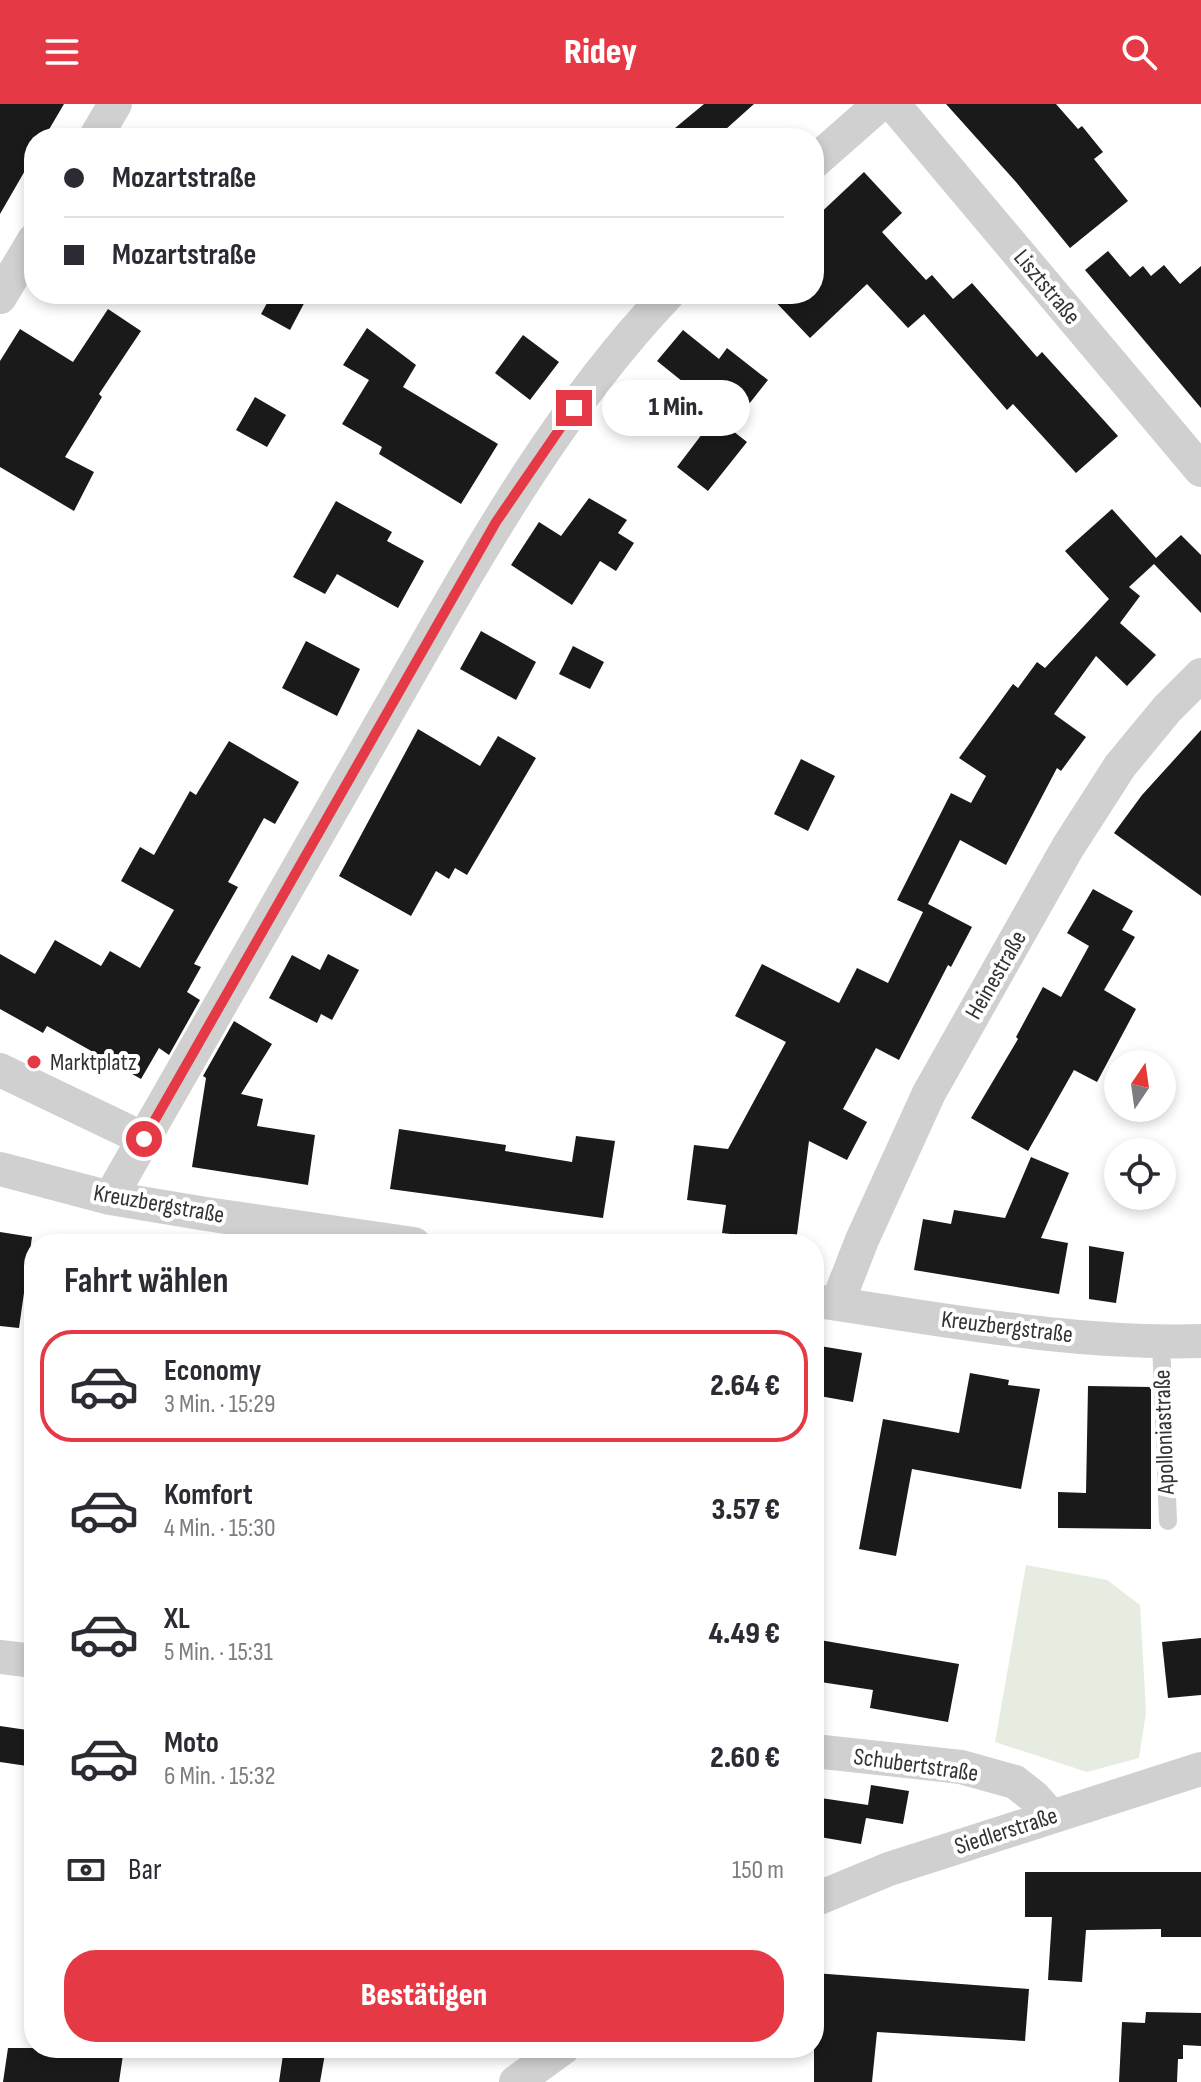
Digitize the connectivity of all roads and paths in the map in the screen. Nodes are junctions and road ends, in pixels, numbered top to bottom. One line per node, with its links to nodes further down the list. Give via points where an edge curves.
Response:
1 (115, 104): 4 (street)
2 (880, 104): 5 (street)
3 (893, 104): 9 (street, Lisztstraße)
4 (101, 128)
5 (824, 153)
6 (24, 257): 7 (street)
7 (0, 297)
8 (658, 304): 12 (street, via 574,408 496,522)
9 (1201, 470)
10 (1201, 675): 16 (street, Heinestraße, via 1120,766 1068,847 929,1093 862,1240)
11 (0, 1070): 12 (street)
12 (144, 1139): 14 (street)
13 (0, 1169): 14 (street, Kreuzbergstraße)
14 (110, 1198): 15 (street, Kreuzbergstraße)
15 (345, 1234)
16 (826, 1303): 18 (street, Kreuzbergstraße, via 1065,1335)
17 (1201, 1341): 18 (street, Kreuzbergstraße)
18 (1161, 1342): 19 (lane, Apolloniastraße)
19 (1168, 1521)
20 (0, 1657): 21 (street)
21 (24, 1660)
22 (824, 1752): 24 (street, Schubertstraße, via 975,1771 1015,1782)
23 (1201, 1769): 24 (street, Siedlerstraße)
24 (1051, 1816): 25 (street, Siedlerstraße)
25 (824, 1896)
26 (549, 2058): 27 (street)
27 (516, 2082)

